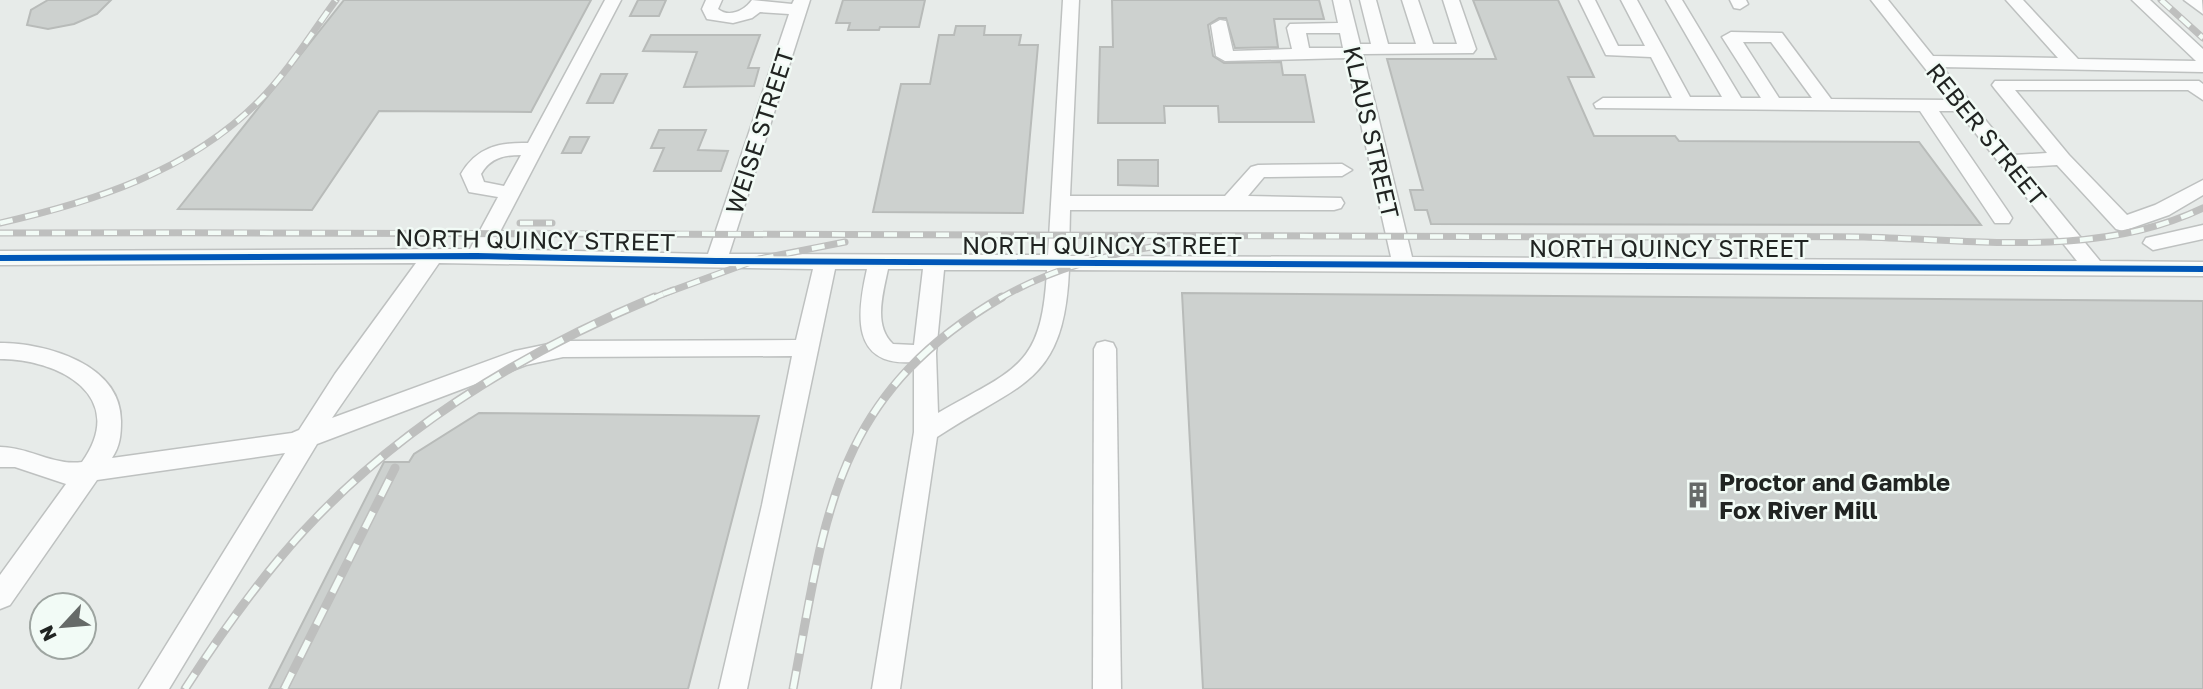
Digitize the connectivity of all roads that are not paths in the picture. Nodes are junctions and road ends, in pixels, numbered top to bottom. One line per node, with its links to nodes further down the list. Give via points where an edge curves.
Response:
1 (613, 0): 37 (street)
2 (714, 0): 15 (street, via 710,9 722,19 744,16)
3 (1071, 0): 45 (street)
4 (1341, 0): 19 (street, KLAUS STREET)
5 (1368, 0): 20 (street)
6 (1410, 0): 21 (street)
7 (1451, 0): 21 (street, via 1467,49)
8 (1587, 0): 24 (lane, via 1612,51)
9 (1629, 0): 24 (street)
10 (1674, 0): 31 (street)
11 (1880, 0): 26 (street, REBER STREET)
12 (2014, 0): 27 (street)
13 (2140, 0): 25 (street)
14 (2192, 0): 17 (street)
15 (758, 4): 16 (street)
16 (800, 4): 52 (street, WEISE STREET)
17 (2203, 9)
18 (1220, 25): 23 (street, via 1224,57 1286,57)
19 (1347, 28): 22 (street, KLAUS STREET); 23 (street, via 1296,28)
20 (1381, 49): 21 (street); 22 (street)
21 (1426, 49)
22 (1353, 51): 23 (street); 57 (street, KLAUS STREET)
23 (1301, 52)
24 (1657, 52): 30 (street)
25 (2203, 58)
26 (1928, 61): 27 (street); 36 (street, REBER STREET)
27 (2073, 64): 28 (street)
28 (2203, 67)
29 (2203, 94): 38 (street, via 2193,85 2001,85)
30 (1684, 103): 31 (street); 32 (street)
31 (1735, 103): 33 (street)
32 (1603, 104)
33 (1774, 104): 34 (street); 34 (street, via 1731,37 1776,37)
34 (1825, 104): 35 (street)
35 (1926, 106): 36 (street); 46 (street)
36 (1965, 106): 39 (street, REBER STREET)
37 (534, 149): 42 (street); 42 (street, via 504,149 476,162 471,174 476,187)
38 (2062, 159): 39 (street); 41 (street, via 2123,224 2162,210)
39 (2008, 161): 58 (street, REBER STREET)
40 (1342, 170): 43 (street, via 1258,171)
41 (2203, 186)
42 (510, 193): 49 (street)
43 (1231, 203): 44 (street); 45 (street)
44 (1334, 203)
45 (1060, 204): 56 (street)
46 (2002, 218)
47 (2203, 232): 48 (street)
48 (2153, 243)
49 (477, 256): 50 (street, NORTH QUINCY STREET); 52 (street, NORTH QUINCY STREET)
50 (433, 257): 51 (street, NORTH QUINCY STREET); 65 (street)
51 (0, 258)
52 (716, 261): 53 (street, NORTH QUINCY STREET)
53 (826, 261): 54 (street, NORTH QUINCY STREET); 60 (street)
54 (879, 262): 55 (street, NORTH QUINCY STREET); 63 (street, via 867,320 873,336 888,351 905,357)
55 (934, 262): 56 (street, NORTH QUINCY STREET); 63 (street)
56 (1059, 263): 57 (street, NORTH QUINCY STREET); 64 (street, via 1050,336 1041,354 1012,382)
57 (1403, 265): 58 (street, NORTH QUINCY STREET)
58 (2094, 268): 59 (street, NORTH QUINCY STREET)
59 (2203, 269)
60 (805, 348): 65 (street, via 563,349 523,357); 70 (street)
61 (1105, 349): 72 (street)
62 (0, 351): 67 (street, via 65,363 107,401 107,446)
63 (925, 354): 64 (street)
64 (926, 432): 71 (street)
65 (306, 439): 67 (street); 69 (street)
66 (0, 457): 67 (street, via 15,457 66,474)
67 (91, 471): 68 (street)
68 (0, 597)
69 (153, 689)
70 (733, 689)
71 (886, 689)
72 (1107, 689)

